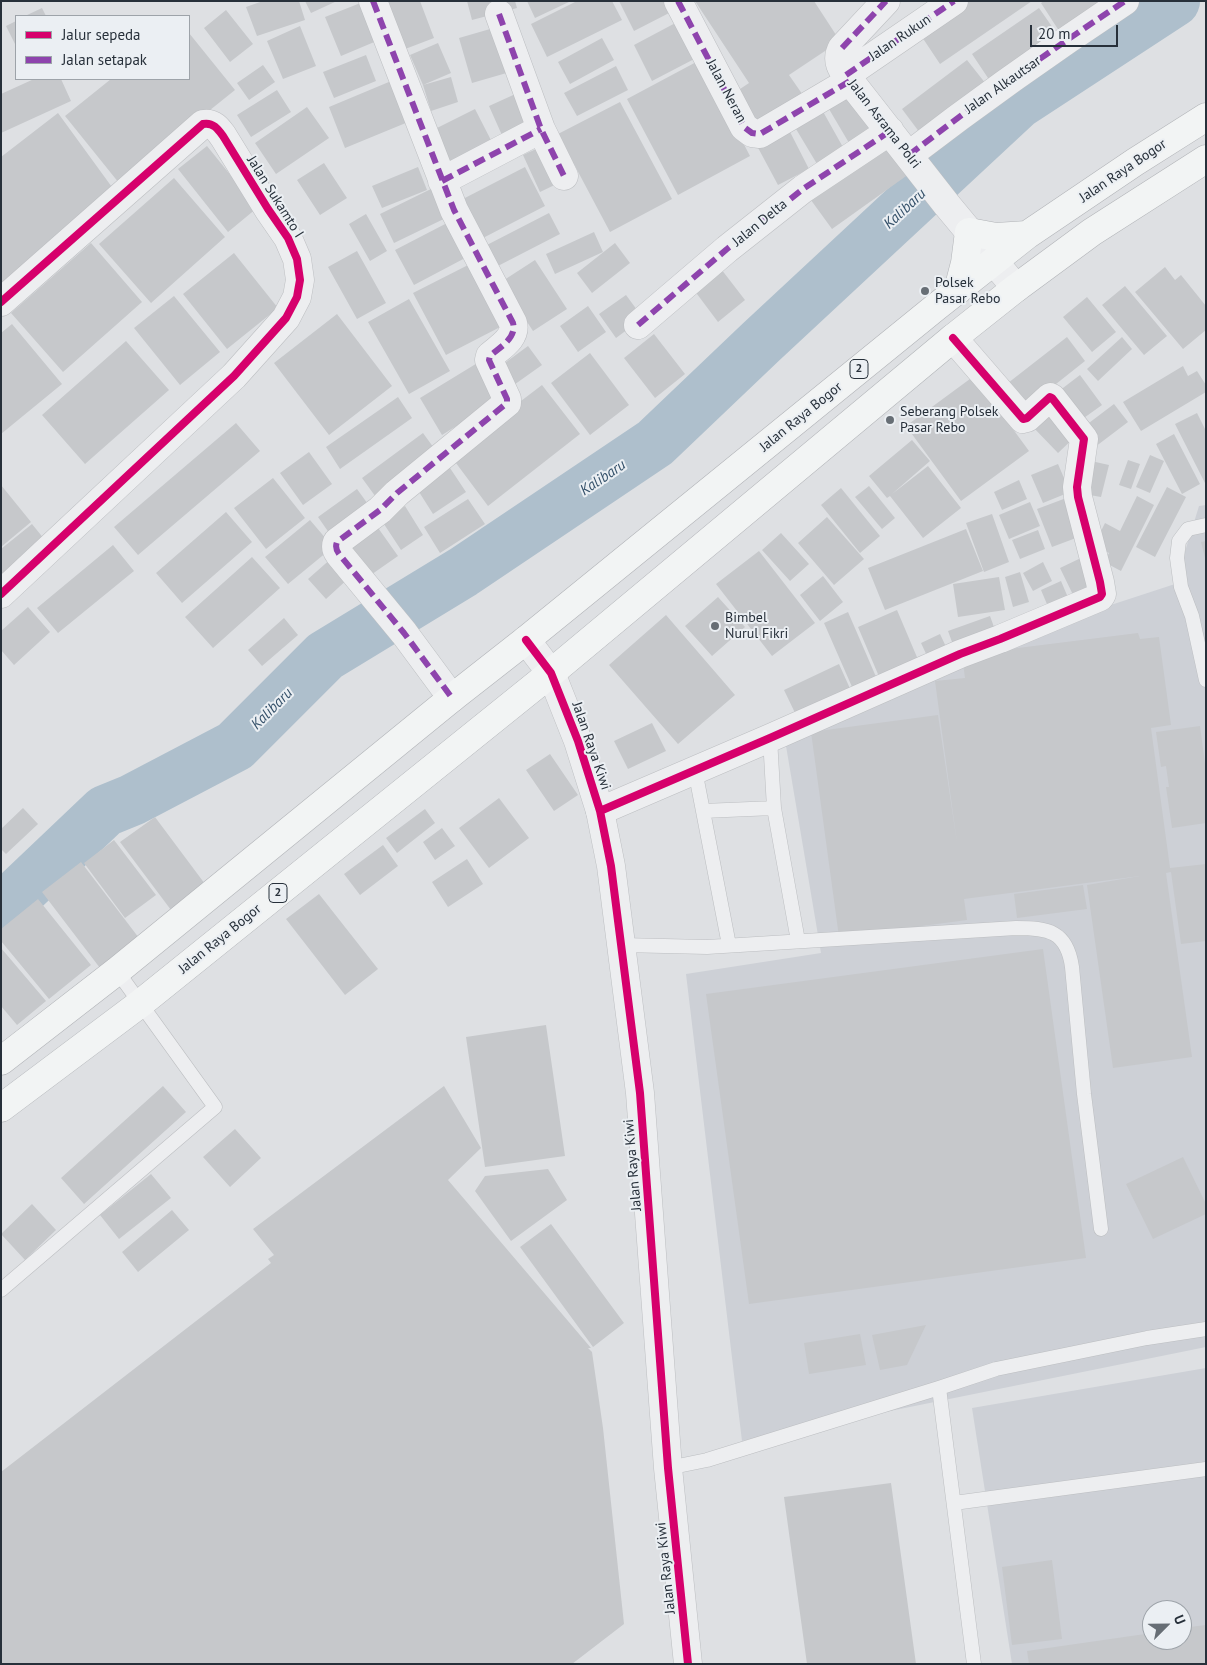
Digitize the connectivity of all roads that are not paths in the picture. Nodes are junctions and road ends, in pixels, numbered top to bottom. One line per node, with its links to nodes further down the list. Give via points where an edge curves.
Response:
1 (373, 1): 14 (street)
2 (678, 1): 7 (street, Jalan Neran, via 744,127 752,133 760,134)
3 (886, 1): 7 (street, Jalan Asrama Polri, via 839,54 838,61)
4 (954, 1): 7 (street, Jalan Rukun)
5 (1125, 1): 12 (street, Jalan Alkautsar, via 967,110)
6 (499, 14): 9 (street)
7 (848, 78): 10 (street, Jalan Asrama Polri)
8 (1206, 117): 16 (highway, Jalan Raya Bogor / 2)
9 (541, 129): 13 (street); 14 (street)
10 (890, 131): 12 (street, Jalan Asrama Polri); 21 (street, Jalan Delta, via 803,189)
11 (1206, 159): 18 (highway, Jalan Raya Bogor / 2, via 1092,232)
12 (916, 164): 15 (street, Jalan Asrama Polri)
13 (564, 176)
14 (442, 181): 28 (street, via 513,323 513,334 489,360 508,401 380,510 337,542 336,551 404,633)
15 (969, 232): 16 (highway, via 996,237); 17 (street, Jalan Asrama Polri); 19 (highway)
16 (1028, 235): 17 (highway, Jalan Raya Bogor / 2)
17 (994, 262): 18 (street, Jalan Asrama Polri); 19 (highway, Jalan Raya Bogor / 2)
18 (1016, 288): 22 (highway, Jalan Raya Bogor / 2)
19 (958, 290): 25 (highway, Jalan Raya Bogor / 2)
20 (1, 302): 24 (street, Jalan Sukamto I, via 206,123 216,127 223,136 288,238 297,259 300,280 297,297 286,318 234,376)
21 (638, 325)
22 (953, 338): 26 (highway, Jalan Raya Bogor / 2); 29 (street, via 1023,419 1050,397 1084,439 1078,497 1102,594)
23 (1206, 525): 27 (lane, via 1188,528 1179,541 1177,558 1181,587 1192,616)
24 (1, 594)
25 (526, 640): 26 (street); 28 (highway, Jalan Raya Bogor / 2)
26 (552, 673): 32 (street, Jalan Raya Kiwi); 38 (highway, Jalan Raya Bogor / 2)
27 (1206, 680)
28 (452, 698): 37 (highway, Jalan Raya Bogor / 2)
29 (770, 738): 30 (street); 31 (lane)
30 (695, 770): 32 (street); 33 (lane)
31 (774, 808): 33 (lane); 34 (lane)
32 (600, 811): 35 (street, Jalan Raya Kiwi, via 612,874)
33 (703, 811): 36 (lane)
34 (798, 941): 36 (lane); 41 (lane, via 1016,928 1041,928 1061,938 1072,967)
35 (620, 945): 36 (lane); 45 (street, Jalan Raya Kiwi, via 640,1093)
36 (729, 945)
37 (117, 971): 38 (lane); 39 (highway, Jalan Raya Bogor / 2)
38 (141, 1003): 40 (highway, Jalan Raya Bogor / 2); 42 (lane, via 215,1107)
39 (1, 1061)
40 (1, 1108)
41 (1100, 1229)
42 (1, 1290)
43 (1206, 1329): 44 (lane, via 996,1369)
44 (939, 1388): 45 (lane, via 707,1460); 47 (lane)
45 (668, 1468): 48 (street, Jalan Raya Kiwi)
46 (1206, 1469): 47 (lane)
47 (954, 1503): 49 (lane)
48 (688, 1664)
49 (974, 1664)

